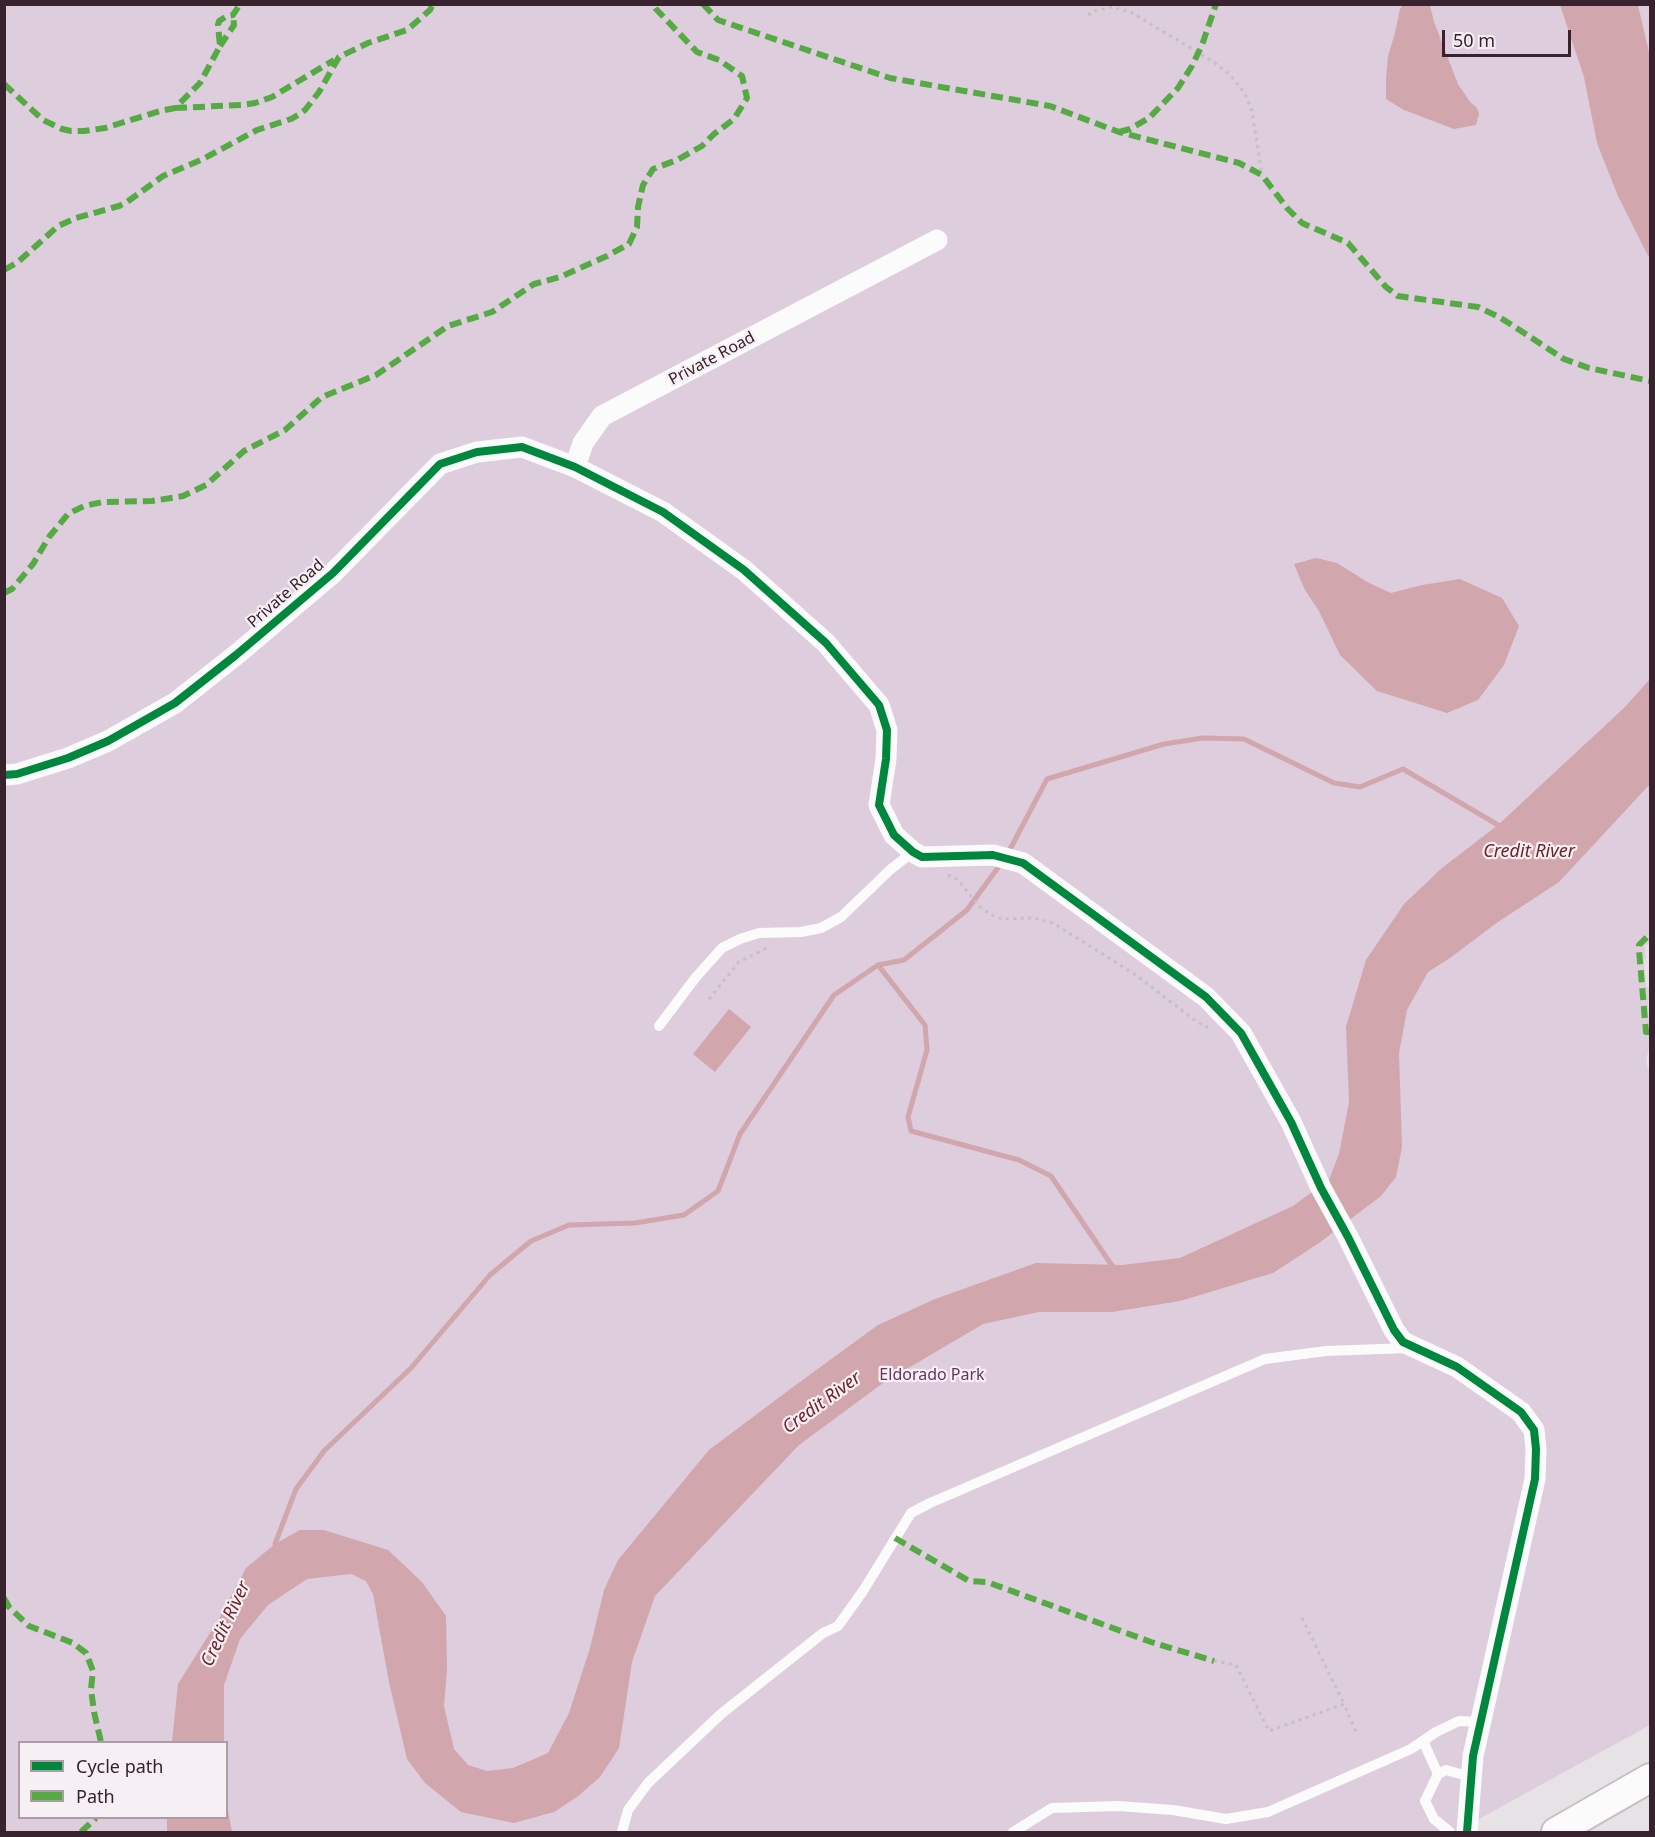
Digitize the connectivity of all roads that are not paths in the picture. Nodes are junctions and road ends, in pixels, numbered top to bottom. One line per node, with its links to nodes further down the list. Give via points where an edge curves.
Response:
1 (937, 240): 2 (street, Private Road, via 602,416 583,443)
2 (575, 467): 3 (street, Private Road, via 522,447 477,452 440,464 333,573 175,703 108,741 68,758); 4 (street, via 663,512 744,570 826,643 879,705 887,730 879,805 894,834)
3 (4, 775)
4 (913, 852): 5 (lane, via 841,917 822,928 759,933 722,948); 6 (street, via 922,857 993,855 1023,862 1206,997 1241,1033 1291,1122 1394,1330 1403,1342)
5 (659, 1026)
6 (1415, 1348): 7 (street, via 1457,1367 1521,1412 1534,1430 1535,1479); 12 (lane, via 1326,1351 1265,1359 911,1513 838,1626 823,1633 721,1714 648,1783 628,1810)
7 (1480, 1722): 8 (lane, via 1460,1721); 10 (street)
8 (1423, 1741): 9 (lane); 13 (lane, via 1268,1812 1226,1819 1118,1806 1052,1808)
9 (1438, 1774): 10 (lane, via 1446,1770); 14 (lane, via 1425,1802 1434,1819)
10 (1471, 1777): 15 (street)
11 (1650, 1778): 16 (street)
12 (621, 1833)
13 (1013, 1833)
14 (1450, 1833)
15 (1467, 1833)
16 (1556, 1833)

